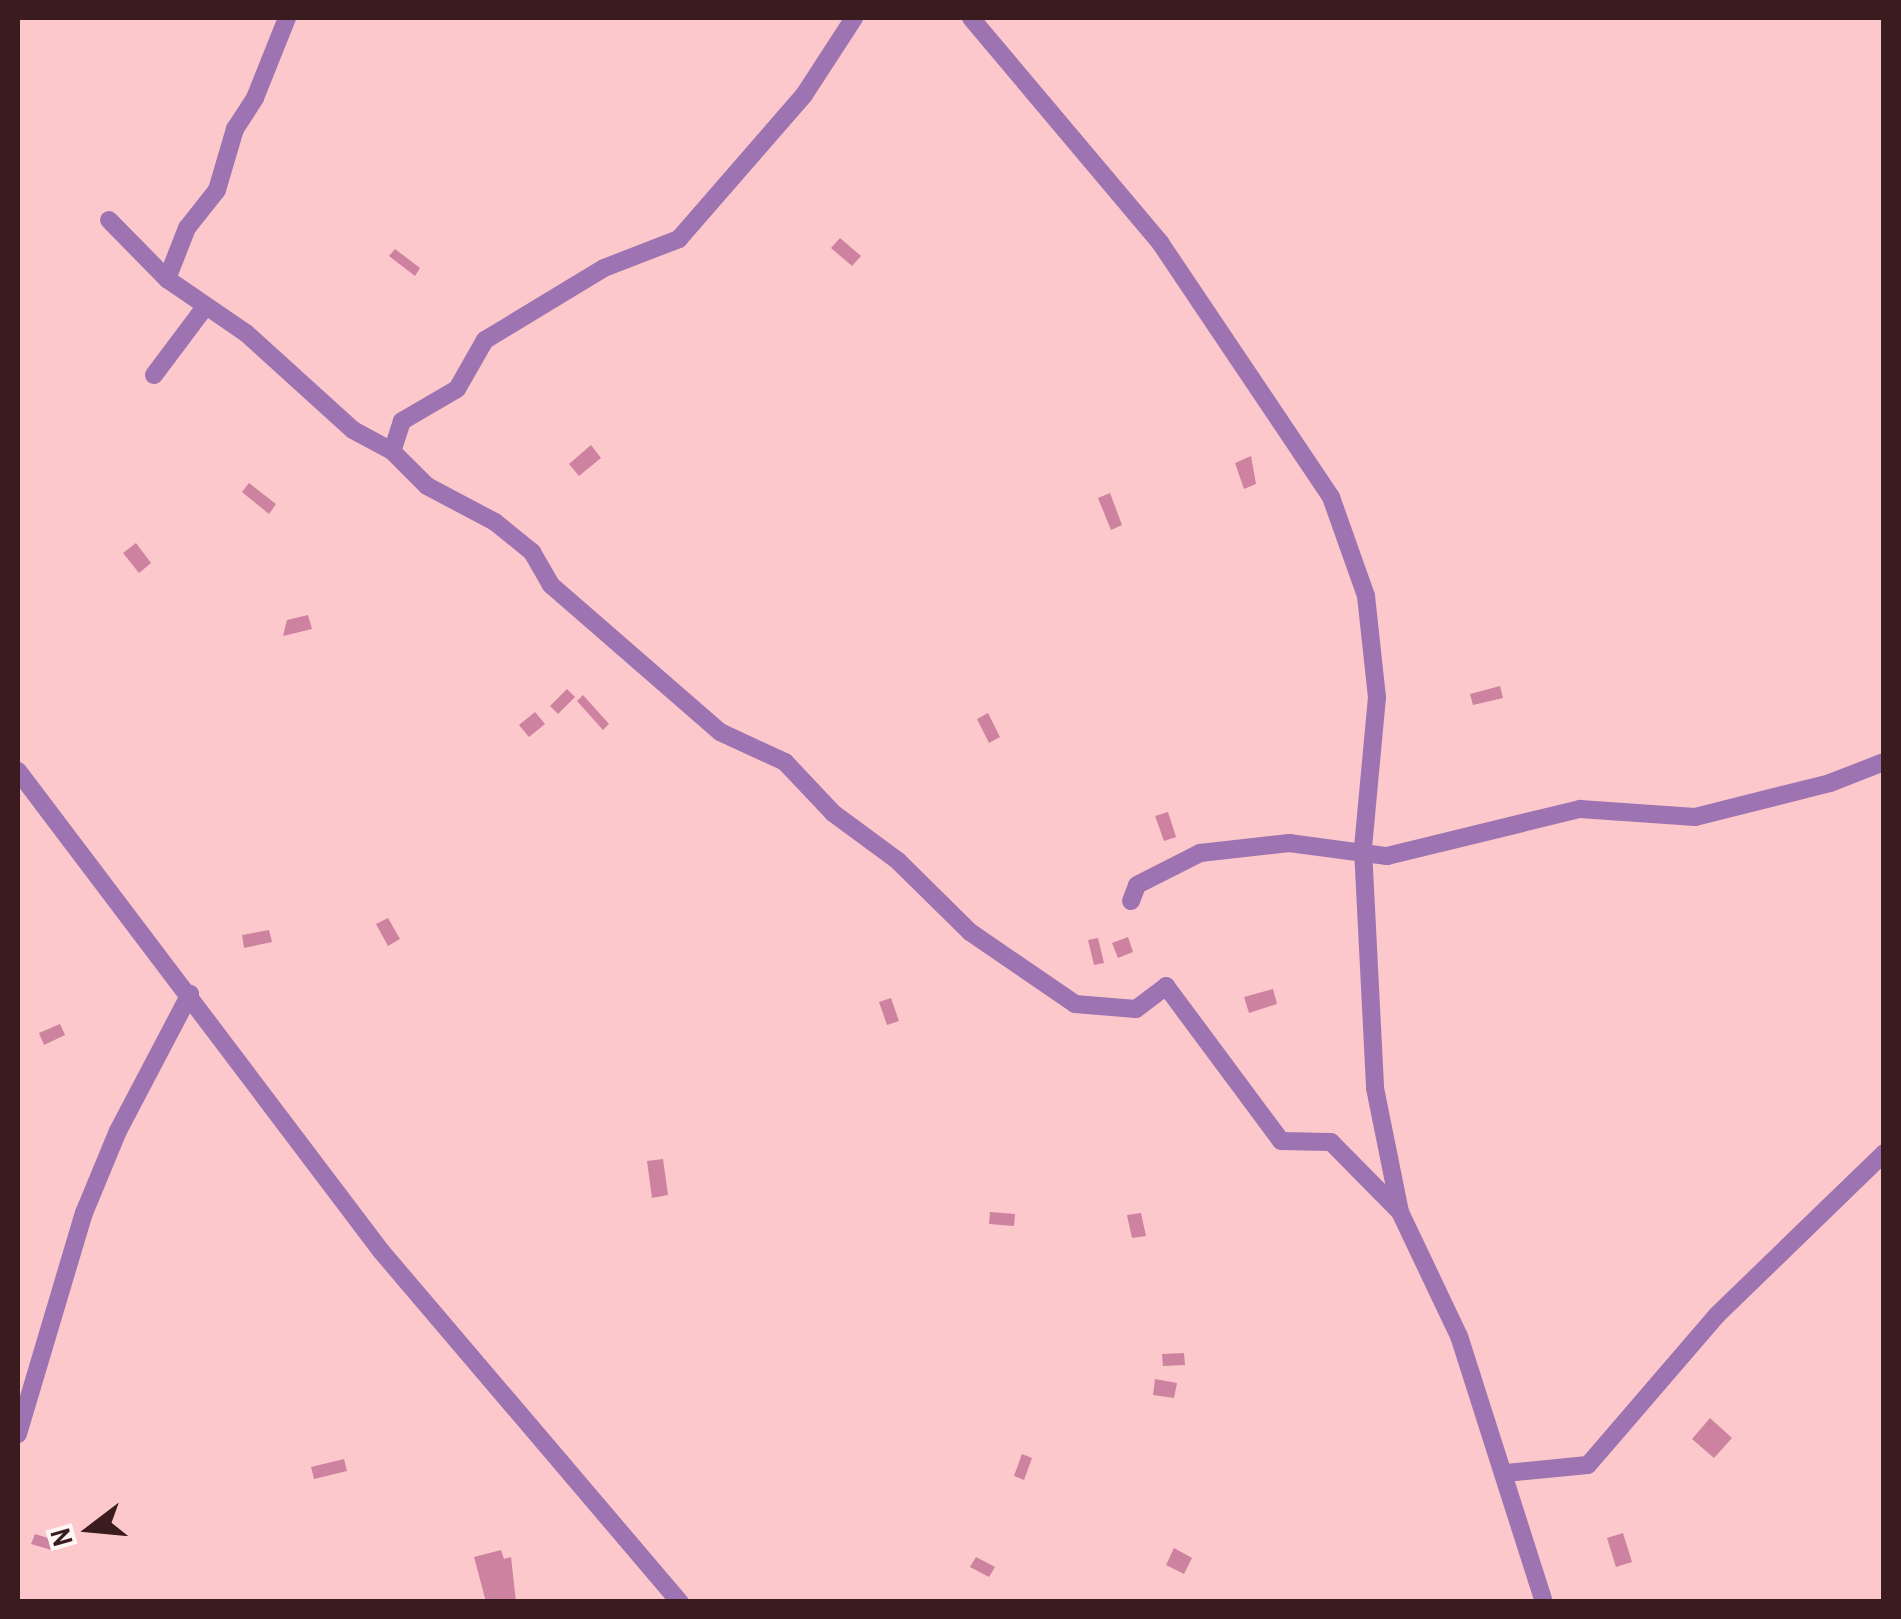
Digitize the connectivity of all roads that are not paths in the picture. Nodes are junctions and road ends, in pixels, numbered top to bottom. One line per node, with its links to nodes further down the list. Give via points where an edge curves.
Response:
1 (287, 18): 5 (street, via 235,129 217,190 187,228)
2 (854, 18): 8 (street, via 804,95 679,239 604,268 486,340 457,390 402,421)
3 (971, 18): 11 (street, via 1161,244 1331,497 1366,596 1378,696)
4 (109, 220): 5 (street)
5 (168, 280): 6 (street)
6 (205, 307): 7 (street); 8 (street, via 291,370 353,430)
7 (154, 375)
8 (392, 451): 15 (street, via 427,486 495,522 532,552 551,585 720,732 785,762 832,814 898,861 985,942 1076,1004 1136,1008 1166,986 1280,1141 1331,1142)
9 (1884, 762): 11 (street, via 1830,783 1695,817 1580,809 1387,856)
10 (18, 771): 13 (street)
11 (1363, 849): 12 (street, via 1289,843 1200,853 1137,885); 15 (street, via 1375,1088)
12 (1130, 902)
13 (190, 994): 16 (street, via 118,1131 84,1214); 18 (street, via 381,1251)
14 (1884, 1153): 17 (street, via 1718,1315 1588,1466)
15 (1400, 1212): 17 (street, via 1458,1336)
16 (18, 1434)
17 (1506, 1474): 19 (street)
18 (680, 1602)
19 (1544, 1602)

